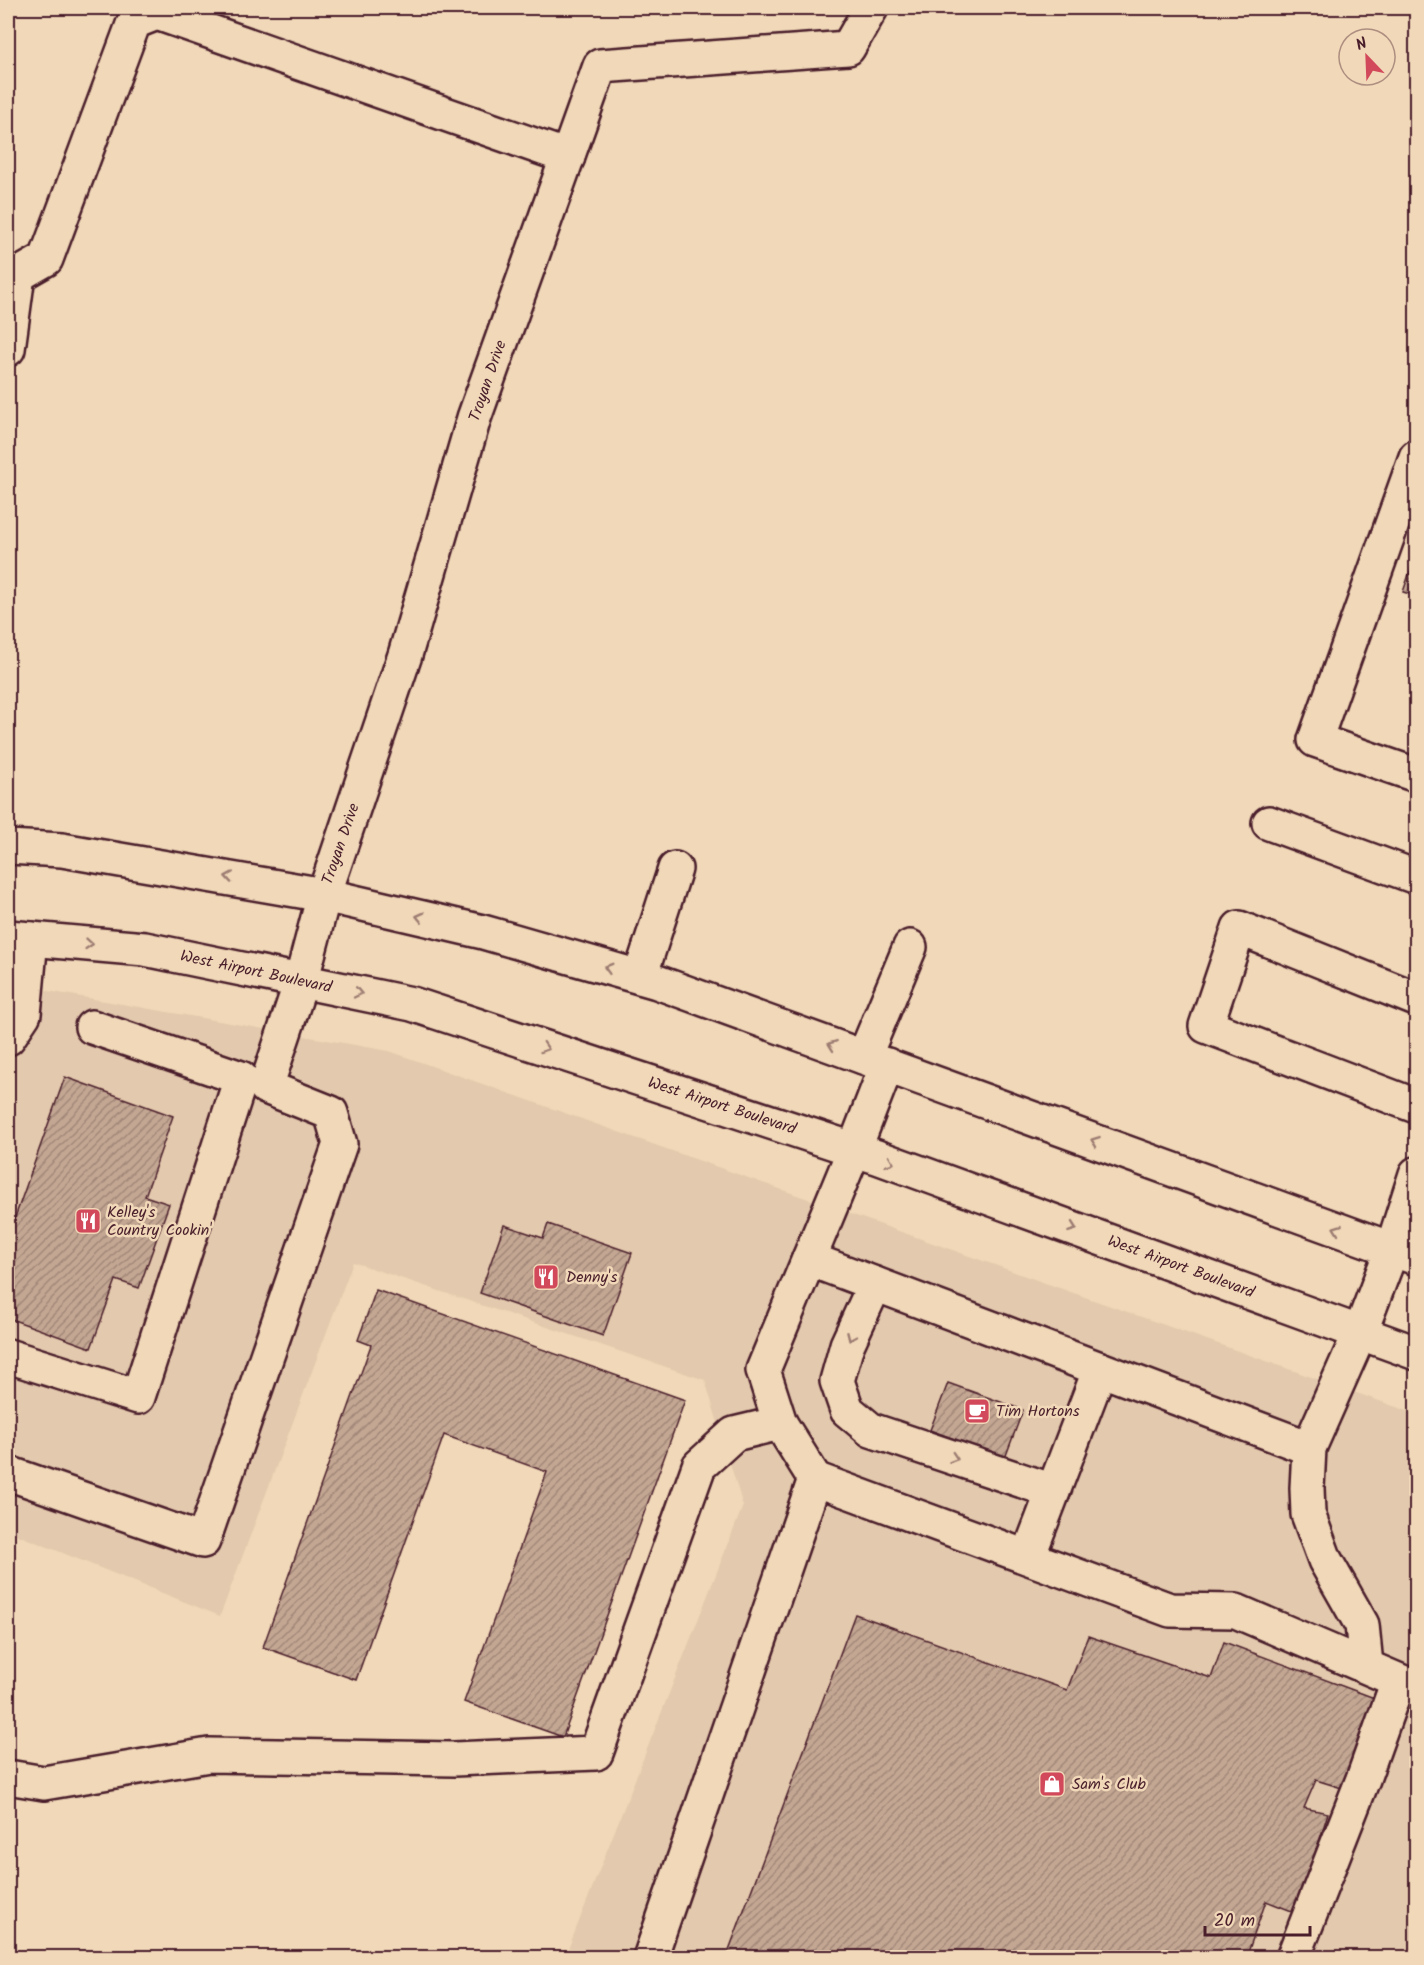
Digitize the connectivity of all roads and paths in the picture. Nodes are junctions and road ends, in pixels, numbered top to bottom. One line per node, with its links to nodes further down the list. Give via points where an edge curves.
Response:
1 (871, 8): 3 (main road, Troyan Drive, via 848,48 600,66)
2 (128, 15): 3 (main road, via 157,13); 4 (main road, via 46,259)
3 (568, 157): 12 (main road, Troyan Drive, via 474,418 405,656)
4 (13, 272): 5 (main road)
5 (8, 349)
6 (1416, 457): 7 (main road, via 1315,740)
7 (1416, 775)
8 (1269, 823): 11 (main road)
9 (8, 847): 12 (main road, one-way to 9, via 62,850)
10 (675, 868): 15 (main road)
11 (1416, 877)
12 (324, 895): 15 (main road, one-way to 12, via 483,932); 16 (main road, Troyan Drive)
13 (19, 938): 16 (main road, West Airport Boulevard, one-way to 16, via 146,949); 19 (main road, via 24,1014)
14 (910, 947): 20 (main road)
15 (640, 977): 20 (main road, one-way to 15)
16 (301, 982): 21 (main road, Troyan Drive); 23 (main road, West Airport Boulevard, one-way to 23, via 412,1004)
17 (1416, 999): 22 (main road, via 1239,928 1206,1026)
18 (92, 1027): 21 (main road)
19 (8, 1038)
20 (875, 1061): 23 (main road); 25 (main road, one-way to 20)
21 (254, 1083): 30 (main road, Troyan Drive, via 138,1397); 34 (main road, via 331,1113 340,1144 203,1541)
22 (1416, 1106)
23 (854, 1149): 26 (main road); 28 (main road, West Airport Boulevard, one-way to 28)
24 (1416, 1174): 25 (main road)
25 (1404, 1254): 28 (main road)
26 (809, 1259): 27 (main road); 32 (main road, via 763,1370)
27 (875, 1284): 31 (main road); 36 (main road, one-way to 36, via 847,1345 837,1381 847,1410 871,1430)
28 (1360, 1333): 29 (main road, West Airport Boulevard); 33 (main road)
29 (1416, 1353)
30 (8, 1356)
31 (1100, 1369): 33 (main road); 36 (main road)
32 (780, 1423): 35 (main road); 40 (main road, via 734,1434 699,1466 596,1753 454,1759 209,1755 44,1783)
33 (1309, 1448): 38 (main road, via 1308,1514 1325,1560 1362,1625)
34 (8, 1473)
35 (815, 1479): 37 (main road); 41 (main road)
36 (1053, 1491): 37 (main road)
37 (1028, 1557): 38 (main road, via 1170,1611 1236,1611)
38 (1366, 1665): 39 (main road)
39 (1407, 1684): 42 (main road, via 1363,1779)
40 (8, 1777)
41 (650, 1958)
42 (1293, 1958)

